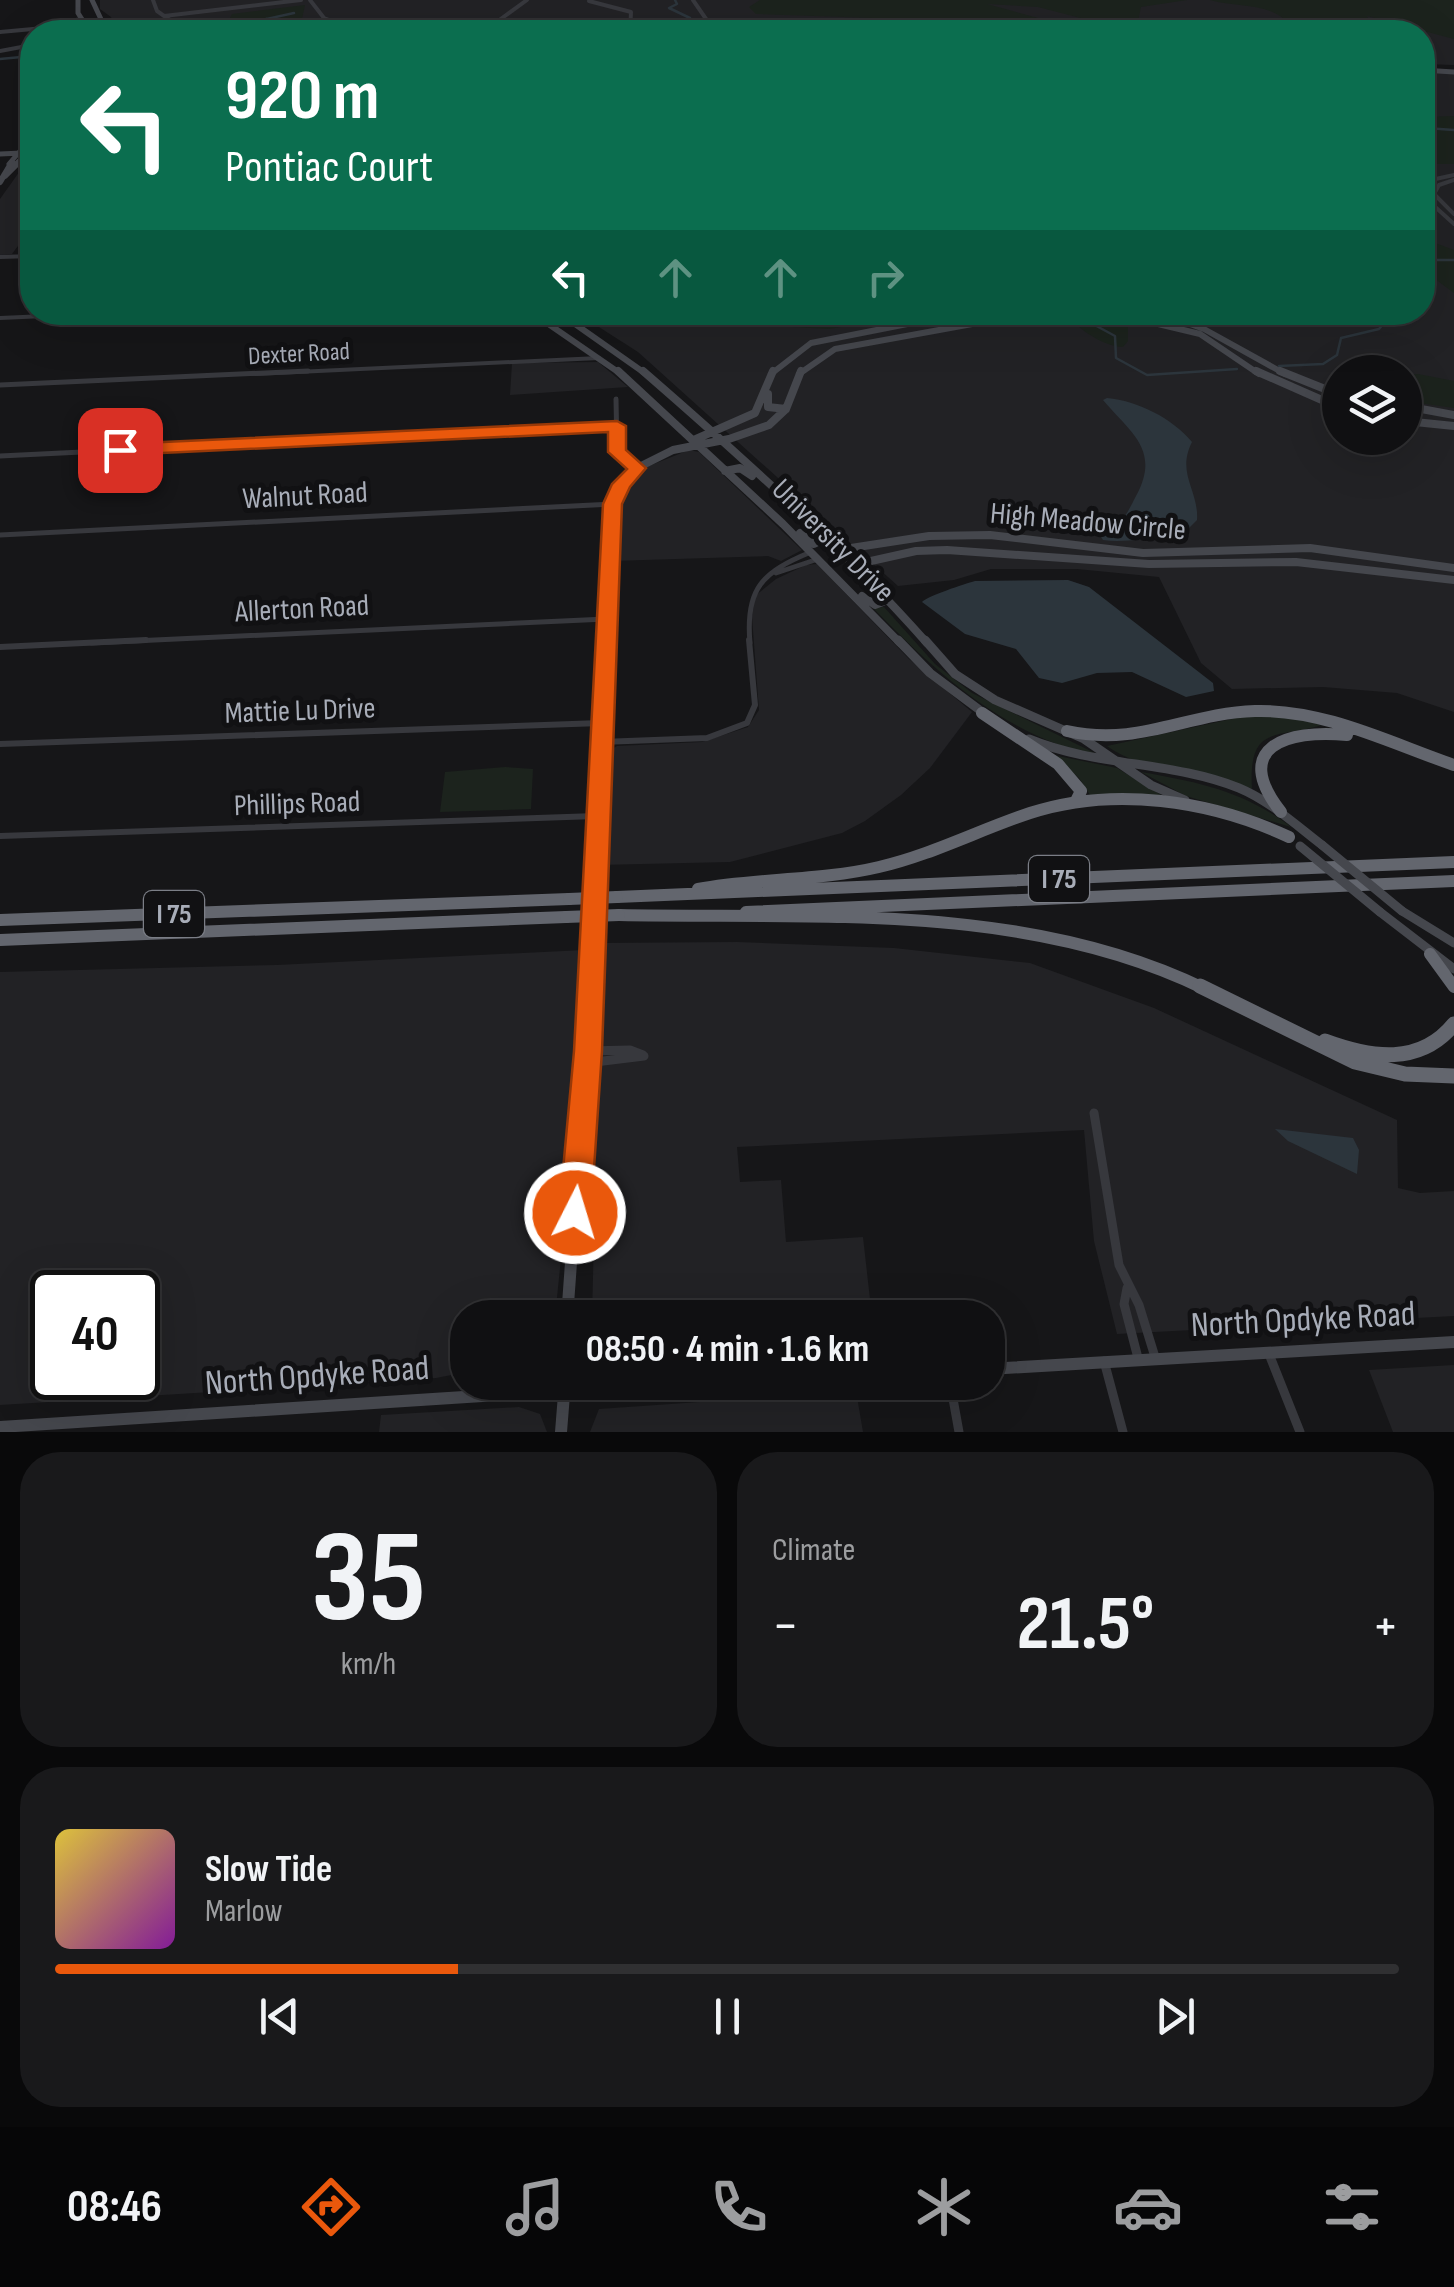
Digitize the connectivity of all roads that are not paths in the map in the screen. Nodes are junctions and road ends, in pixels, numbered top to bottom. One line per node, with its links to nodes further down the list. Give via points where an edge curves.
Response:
1 (78, 0): 8 (main road)
2 (153, 0): 7 (street)
3 (302, 0): 7 (street)
4 (310, 0): 11 (street)
5 (527, 0): 12 (street)
6 (589, 1): 13 (street, via 628,11)
7 (164, 16): 10 (street)
8 (81, 18): 9 (street)
9 (65, 20)
10 (170, 20)
11 (329, 20)
12 (499, 20)
13 (632, 20)
14 (20, 161): 16 (main road)
15 (1454, 177): 17 (street)
16 (2, 179)
17 (1435, 192)
18 (1435, 195): 20 (street)
19 (1435, 205): 21 (street)
20 (1454, 214)
21 (1454, 224)
22 (550, 325): 35 (main road, University Drive)
23 (552, 325): 34 (main road, via 590,346)
24 (576, 325): 34 (main road, University Drive)
25 (896, 325): 32 (street)
26 (902, 325): 33 (street, via 884,331)
27 (958, 325): 31 (main road)
28 (959, 325): 31 (street)
29 (1162, 325): 37 (main road, via 1200,334)
30 (1196, 325): 41 (main road)
31 (935, 330): 33 (street)
32 (839, 335): 36 (main road, via 847,340); 39 (street, via 798,350)
33 (888, 338): 36 (street)
34 (608, 345): 46 (main road, University Drive)
35 (600, 358): 38 (main road, University Drive); 40 (street, Dexter Road)
36 (812, 362): 47 (street, via 796,378)
37 (1246, 366): 41 (main road, via 1295,388); 45 (main road)
38 (618, 372): 43 (main road, University Drive); 46 (main road, via 631,370)
39 (769, 378): 47 (main road, via 768,407); 54 (street, via 755,413)
40 (0, 385)
41 (1307, 386): 42 (main road)
42 (1322, 390)
43 (643, 394): 50 (main road, via 680,422); 56 (main road, University Drive)
44 (616, 399): 53 (street)
45 (1322, 401)
46 (678, 402): 50 (main road, University Drive)
47 (786, 409): 55 (street, via 769,425)
48 (1422, 409): 49 (main road)
49 (1454, 415)
50 (697, 418): 54 (main road, University Drive)
51 (1422, 422): 52 (main road)
52 (1454, 425)
53 (617, 426): 57 (street); 58 (street, via 617,452)
54 (714, 432): 55 (main road, University Drive); 56 (main road)
55 (722, 440): 56 (main road); 61 (main road, University Drive)
56 (695, 443): 58 (main road); 59 (street, University Drive)
57 (0, 456)
58 (637, 468): 60 (main road)
59 (725, 471): 61 (main road, via 744,470); 62 (main road, University Drive)
60 (612, 504): 63 (street, Walnut Road); 78 (main road)
61 (809, 521): 66 (main road, University Drive)
62 (784, 526): 66 (main road, via 814,544); 71 (main road, University Drive)
63 (0, 534)
64 (959, 534): 65 (main road, High Meadow Circle); 67 (main road, High Meadow Circle); 70 (main road, via 896,544)
65 (975, 534): 68 (main road, High Meadow Circle, via 1144,554); 69 (main road, via 982,537 981,547)
66 (826, 538): 67 (main road, University Drive)
67 (838, 550): 73 (main road, University Drive)
68 (1333, 550): 72 (main road, via 1336,556 1328,561); 74 (main road, High Meadow Circle)
69 (916, 551): 70 (main road, High Meadow Circle); 72 (main road, High Meadow Circle, via 1166,564)
70 (892, 555): 73 (main road, High Meadow Circle)
71 (817, 558): 77 (main road, via 870,603 880,604); 80 (main road, University Drive, via 919,662); 83 (street, via 776,573 756,590 747,610 754,709 747,723 707,738)
72 (1266, 561): 75 (main road, High Meadow Circle)
73 (853, 565): 77 (main road, University Drive)
74 (1454, 570): 75 (main road, via 1428,569)
75 (1428, 578): 76 (main road, High Meadow Circle)
76 (1454, 580)
77 (884, 596): 82 (main road, University Drive, via 964,681)
78 (606, 619): 79 (street, Allerton Road); 81 (main road)
79 (0, 647)
80 (982, 713): 86 (main road, University Drive, via 1045,746); 88 (highway, via 1064,769 1082,791)
81 (600, 723): 83 (main road); 84 (street, Mattie Lu Drive)
82 (1067, 731): 85 (highway, via 1118,740 1266,711); 86 (main road, University Drive)
83 (601, 742): 90 (main road)
84 (0, 744)
85 (1405, 748): 87 (highway); 89 (highway, via 1333,732 1276,742 1258,772)
86 (1121, 764): 89 (main road, University Drive, via 1228,784); 92 (main road, University Drive, via 1167,794 1252,818)
87 (1454, 765)
88 (1076, 801): 92 (highway, via 1158,801 1250,821); 95 (highway, via 880,866)
89 (1281, 812): 99 (main road, University Drive, bridge, via 1402,911)
90 (596, 816): 91 (street, Phillips Road); 105 (main road)
91 (0, 836)
92 (1295, 842): 100 (main road, University Drive, bridge)
93 (1454, 862): 95 (highway, I 75)
94 (1454, 882): 96 (highway, I 75)
95 (664, 896): 97 (highway, I 75, bridge)
96 (667, 915): 98 (highway, I 75, bridge); 103 (highway, via 1026,930 1134,958)
97 (0, 920)
98 (0, 940)
99 (1454, 943)
100 (1430, 954): 101 (main road, University Drive); 102 (highway)
101 (1454, 969)
102 (1454, 986)
103 (1266, 1016): 104 (highway, via 1336,1046 1380,1056 1429,1047); 106 (highway, via 1367,1066)
104 (1454, 1024)
105 (587, 1057): 105 (street, via 644,1056 630,1050); 109 (main road)
106 (1454, 1076)
107 (1094, 1113): 108 (street, North Opdyke Road)
108 (1127, 1286): 112 (street, North Opdyke Road); 113 (street, North Opdyke Road, via 1124,1304)
109 (568, 1300)
110 (1454, 1342): 111 (main road, North Opdyke Road)
111 (1269, 1353): 112 (main road, North Opdyke Road); 123 (street)
112 (1156, 1359): 113 (main road, North Opdyke Road)
113 (1138, 1360): 114 (main road, North Opdyke Road)
114 (1104, 1362): 115 (main road, North Opdyke Road); 122 (street)
115 (1005, 1367)
116 (450, 1394): 119 (main road, North Opdyke Road)
117 (564, 1400): 120 (street)
118 (953, 1400): 121 (street)
119 (0, 1427)
120 (561, 1432)
121 (959, 1432)
122 (1123, 1432)
123 (1300, 1432)

